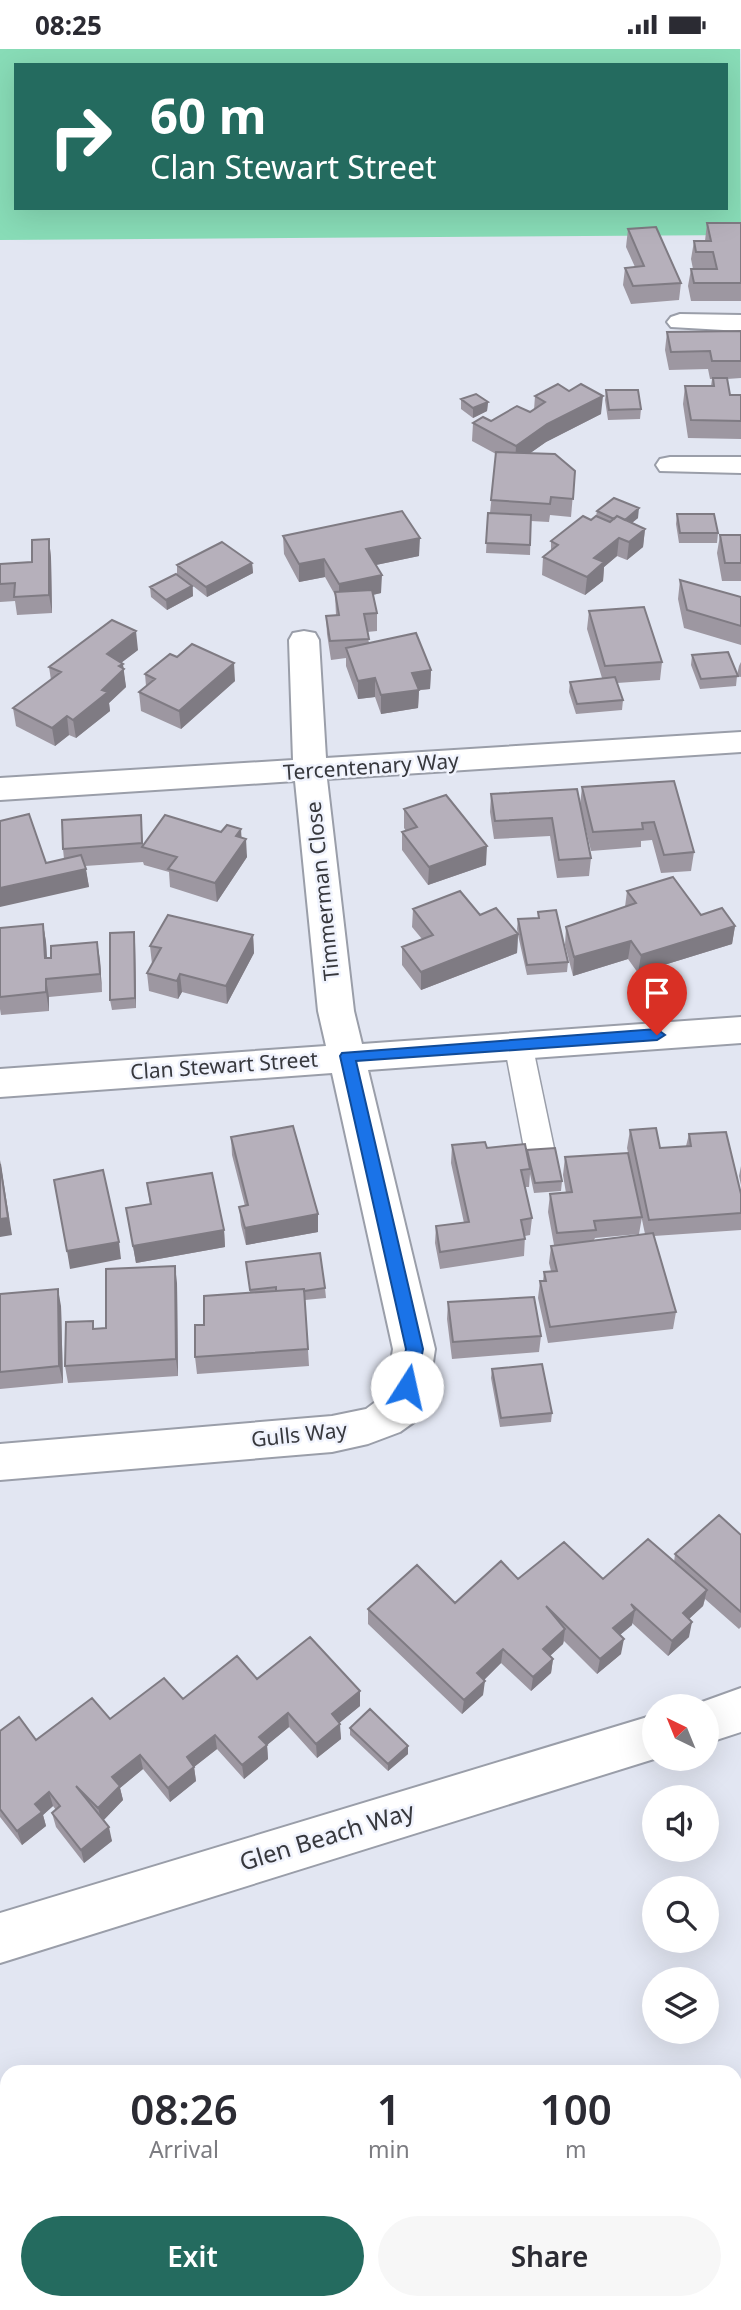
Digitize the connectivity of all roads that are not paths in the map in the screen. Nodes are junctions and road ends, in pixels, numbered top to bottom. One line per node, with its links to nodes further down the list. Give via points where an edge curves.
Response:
1 (680, 322): 2 (street)
2 (741, 323)
3 (741, 464): 4 (street)
4 (670, 465)
5 (304, 640): 7 (street, Timmerman Close)
6 (741, 742): 7 (street, Tercentenary Way)
7 (310, 771): 8 (street, Tercentenary Way); 11 (street, Timmerman Close, via 336,1011)
8 (0, 789)
9 (741, 1030): 10 (street, Clan Stewart Street)
10 (518, 1044): 11 (street, Clan Stewart Street); 13 (lane)
11 (348, 1056): 12 (street, Clan Stewart Street); 14 (street, Gulls Way, via 414,1349 400,1408 371,1426 332,1434)
12 (0, 1083)
13 (540, 1153)
14 (0, 1462)
15 (741, 1710): 16 (street)
16 (719, 1717)
17 (642, 1741): 18 (street, Glen Beach Way)
18 (0, 1938)

